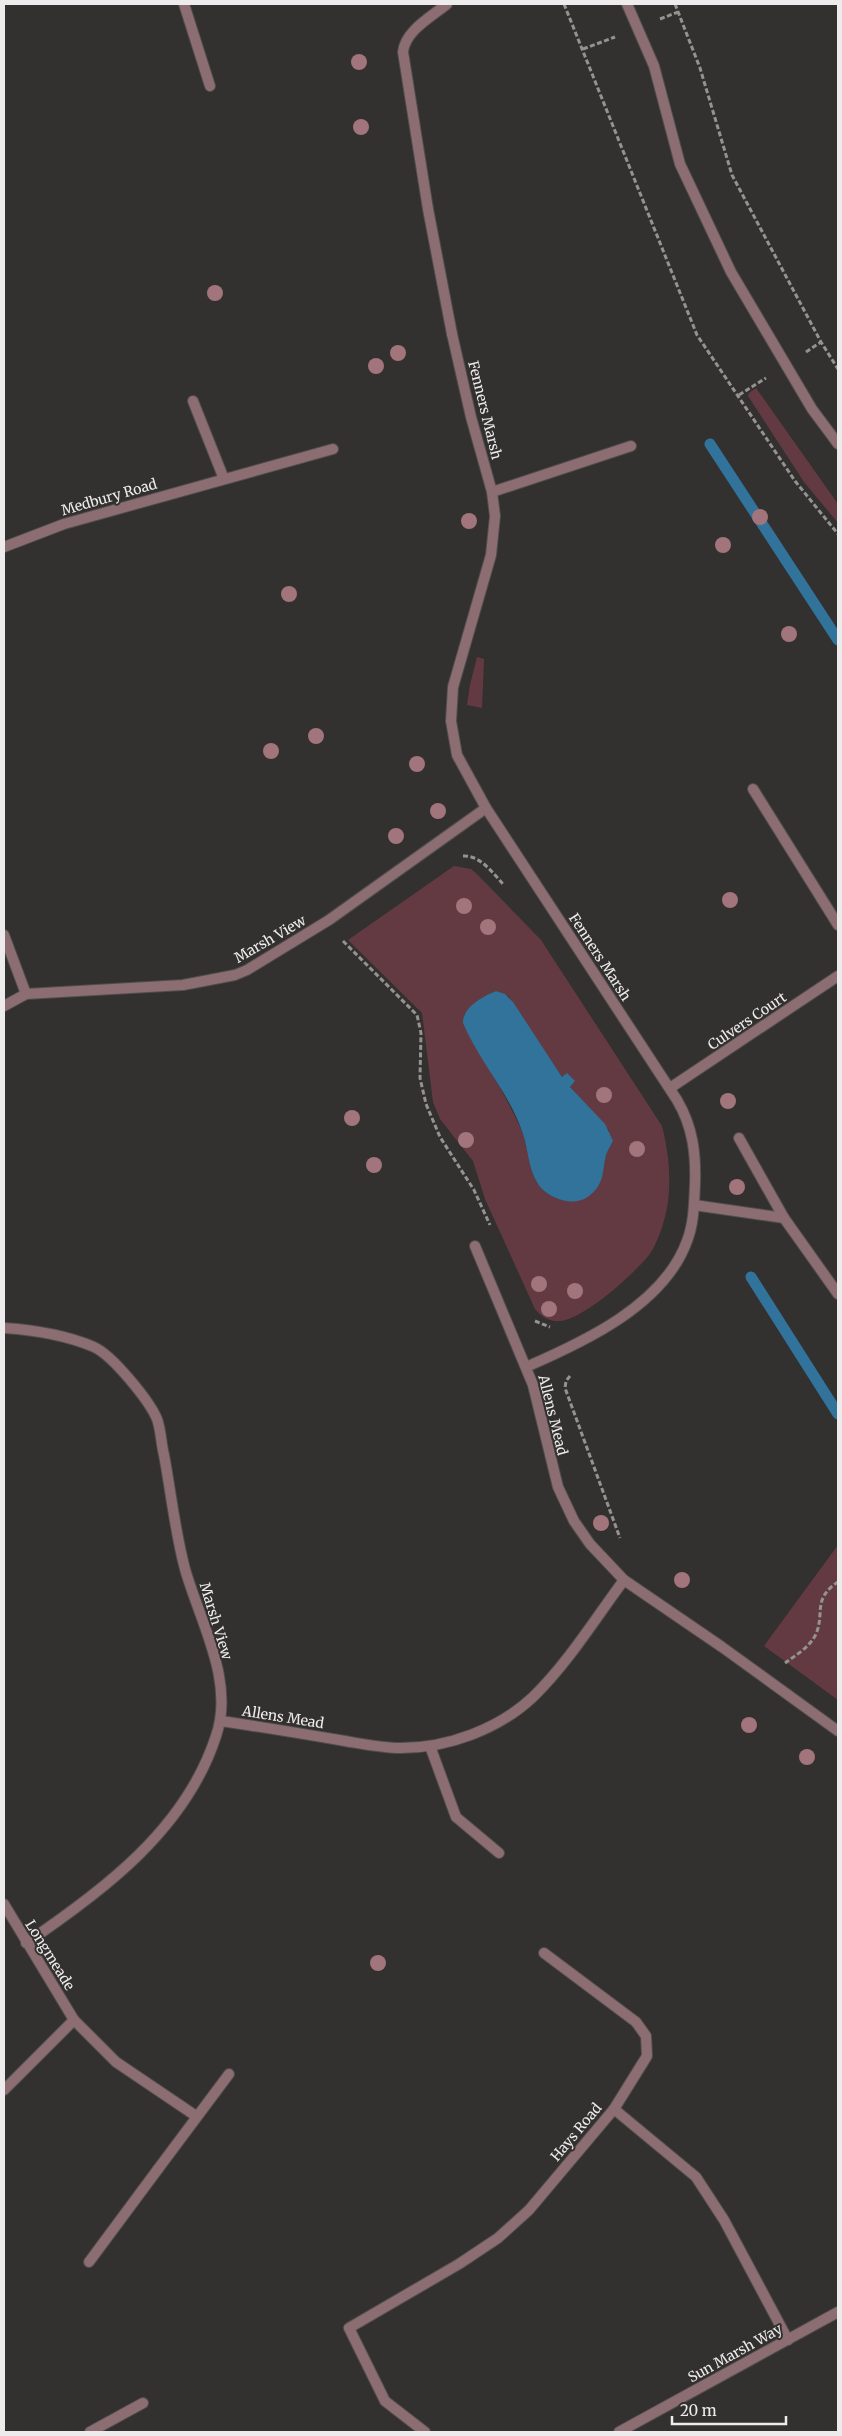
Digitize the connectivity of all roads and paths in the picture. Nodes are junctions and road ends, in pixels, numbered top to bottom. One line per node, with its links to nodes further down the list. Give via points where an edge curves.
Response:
1 (184, 4): 6 (street)
2 (446, 4): 13 (street, Fenners Marsh, via 411,34 403,52 452,334)
3 (564, 4): 14 (path, via 696,334 795,481)
4 (627, 4): 9 (street, via 654,66 680,164 731,272 807,402)
5 (675, 4): 7 (path, via 700,68 732,175)
6 (210, 86)
7 (838, 369)
8 (193, 401): 12 (street)
9 (838, 444)
10 (631, 446): 13 (street)
11 (333, 449): 12 (street, Medbury Road)
12 (224, 479): 15 (street, Medbury Road, via 64,524)
13 (492, 492): 17 (street, Fenners Marsh, via 495,516 491,555 459,661 450,712 457,755)
14 (838, 534)
15 (4, 547)
16 (753, 789): 20 (street)
17 (486, 808): 24 (street, Marsh View, via 329,920 260,964 235,975 183,985); 26 (street, Fenners Marsh)
18 (458, 857): 19 (path, via 468,856 479,861)
19 (509, 891)
20 (838, 925)
21 (4, 935): 24 (street)
22 (345, 936): 30 (path, via 341,939 350,949 417,1015 421,1033 420,1078 426,1104 440,1137 474,1190)
23 (838, 976): 26 (street, Culvers Court)
24 (26, 994): 25 (street, Marsh View)
25 (4, 1006)
26 (670, 1088): 28 (street, Fenners Marsh, via 687,1118 694,1144)
27 (739, 1138): 29 (street)
28 (694, 1206): 29 (street); 36 (street, Fenners Marsh, via 684,1248 645,1298 586,1340)
29 (784, 1218): 32 (street)
30 (493, 1229)
31 (475, 1246): 36 (street, Allens Mead)
32 (838, 1294)
33 (530, 1316): 35 (path, via 538,1323)
34 (4, 1328): 42 (street, Marsh View, via 38,1330 96,1348 131,1380 156,1419 185,1569 210,1640 219,1681)
35 (554, 1328)
36 (526, 1367): 39 (street, Allens Mead, via 554,1473 566,1504 590,1544)
37 (575, 1370): 38 (path, via 566,1381 565,1388)
38 (621, 1539)
39 (624, 1580): 43 (street, Allens Mead); 44 (street, Allens Mead, via 564,1660 525,1703 483,1730)
40 (838, 1582): 41 (path, via 822,1599 818,1629 812,1641)
41 (781, 1667)
42 (221, 1720): 44 (street, Allens Mead, via 389,1748); 47 (street, Marsh View, via 204,1766 156,1836 116,1878)
43 (838, 1730)
44 (430, 1746): 45 (street, via 456,1817)
45 (499, 1853)
46 (4, 1904): 47 (street, Longmeade)
47 (26, 1943): 49 (street, Longmeade)
48 (544, 1953): 52 (street, via 636,2022 646,2036 647,2056)
49 (74, 2020): 51 (street); 53 (street, Longmeade, via 116,2062)
50 (229, 2074): 53 (street)
51 (4, 2090)
52 (614, 2109): 56 (street, Hays Road, via 696,2177 724,2220); 59 (street, Hays Road, via 529,2210 498,2238 349,2328 385,2401)
53 (196, 2116): 54 (street)
54 (89, 2262)
55 (838, 2312): 56 (street, Sun Marsh Way)
56 (788, 2340): 60 (street, Sun Marsh Way)
57 (143, 2403): 58 (street)
58 (90, 2432)
59 (425, 2432)
60 (619, 2432)

